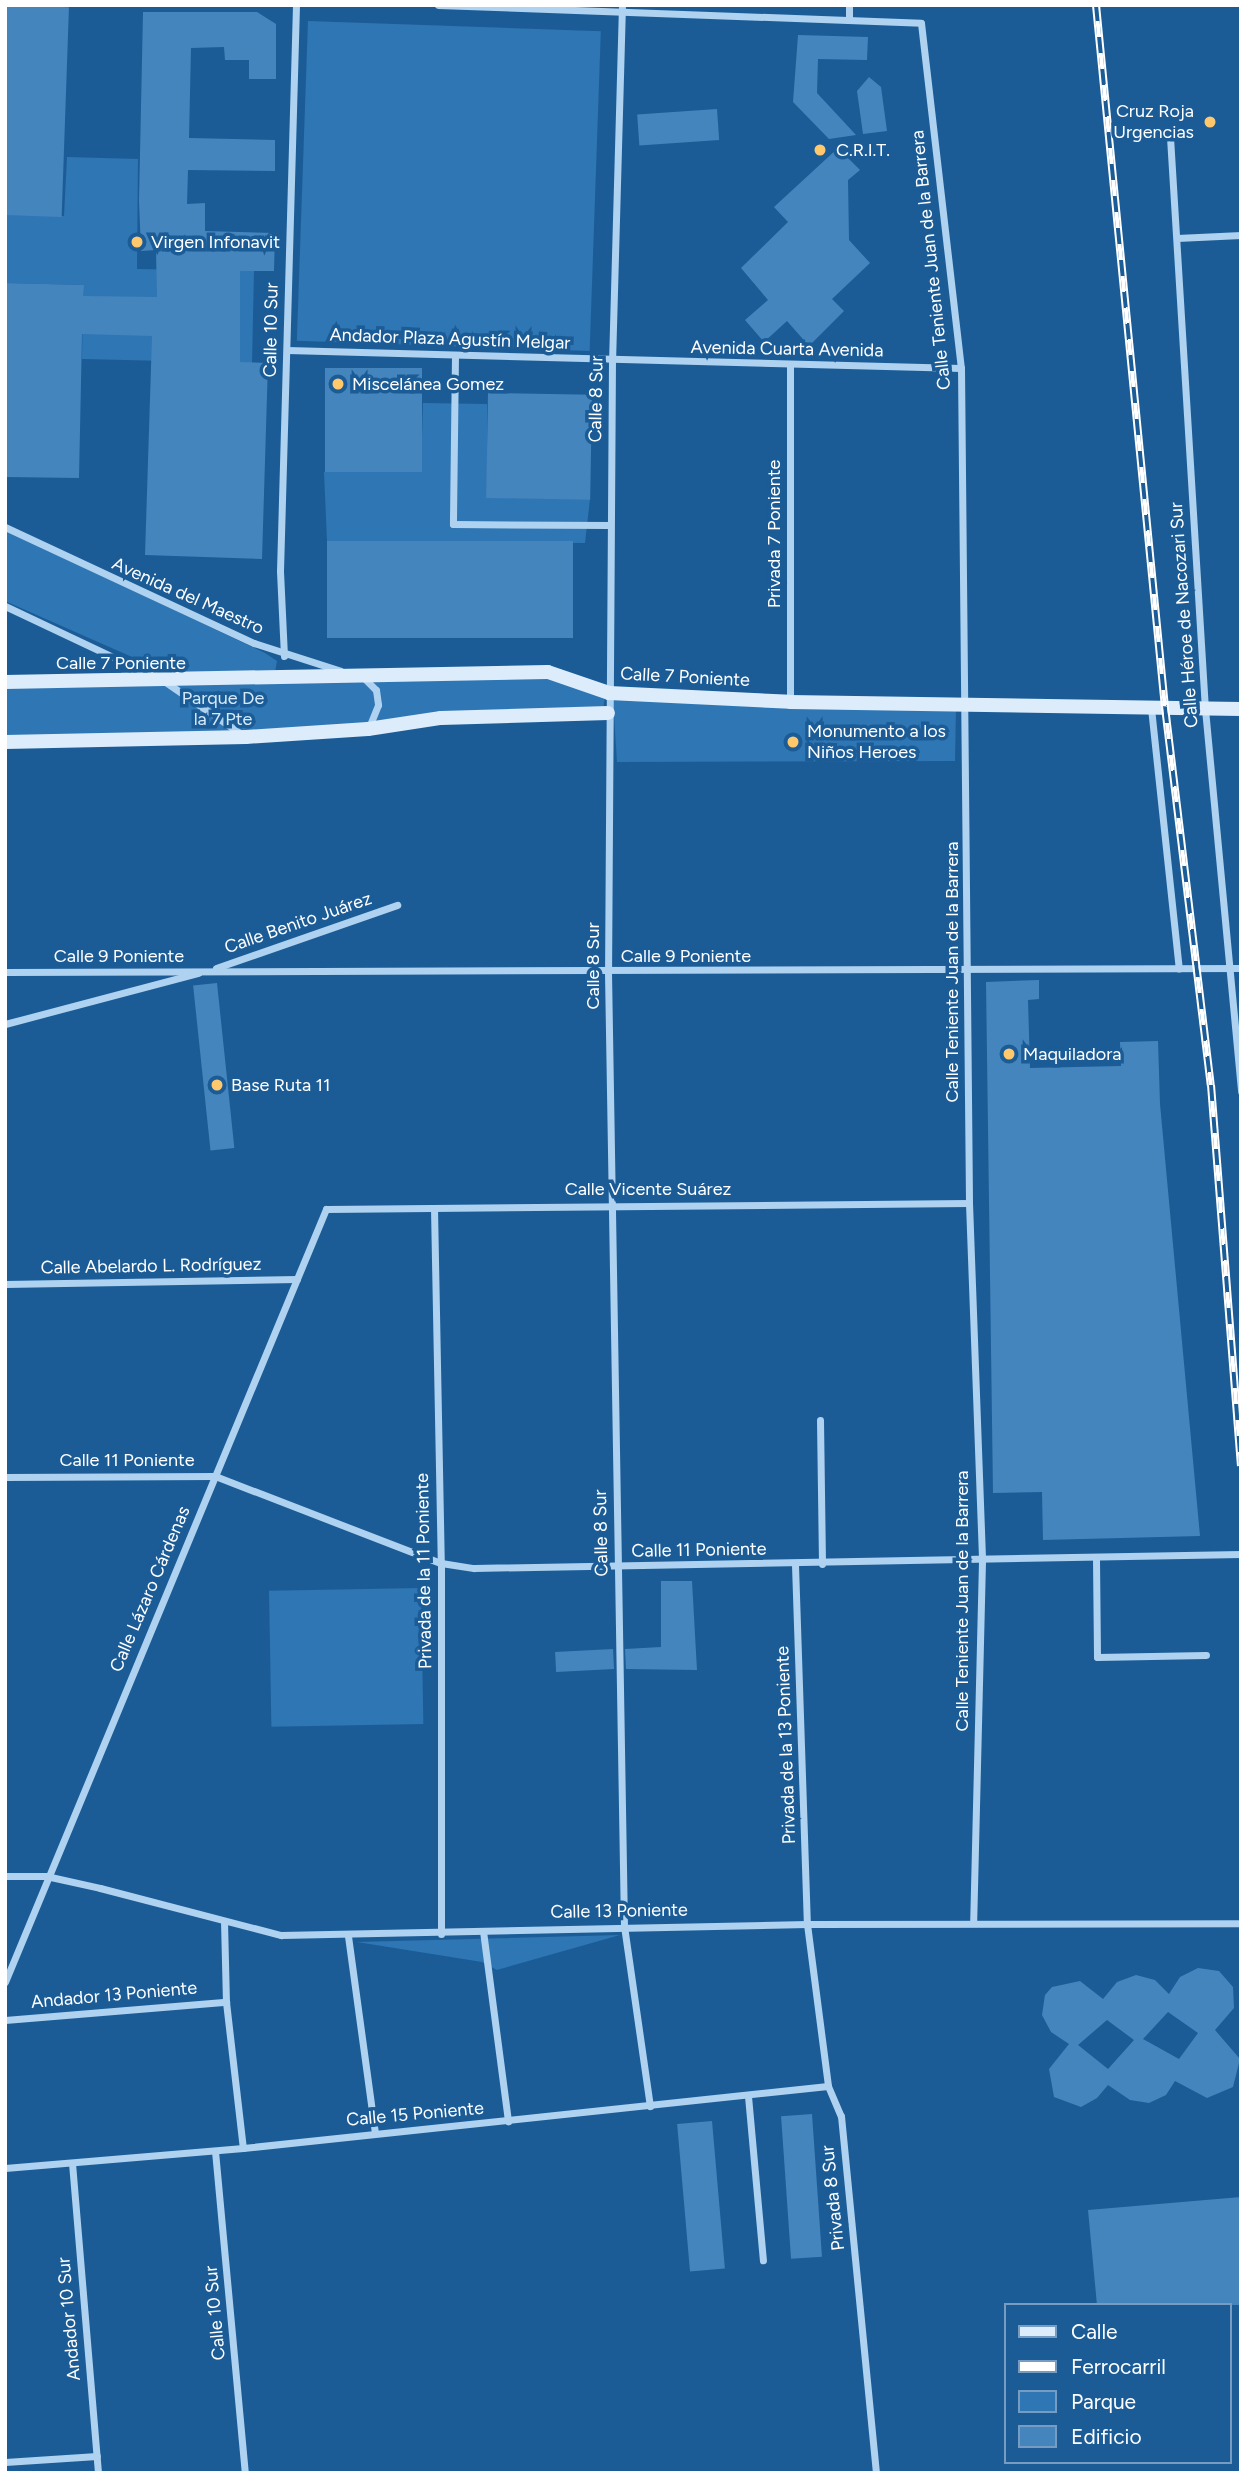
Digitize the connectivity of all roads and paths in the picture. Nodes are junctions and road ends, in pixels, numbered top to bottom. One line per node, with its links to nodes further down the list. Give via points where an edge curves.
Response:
1 (296, 5): 9 (street, Calle 10 Sur)
2 (438, 5): 4 (street)
3 (849, 5): 5 (street)
4 (622, 9): 5 (street); 11 (street, Calle 8 Sur)
5 (849, 20): 13 (street, Calle Teniente Juan de la Barrera, via 921,23)
6 (1170, 136): 8 (street, Calle Héroe de Nacozari Sur)
7 (1241, 235): 8 (street)
8 (1177, 238): 25 (street, Calle Héroe de Nacozari Sur)
9 (288, 349): 10 (street, Andador Plaza Agustín Melgar); 17 (street, Calle 10 Sur, via 281,571)
10 (455, 355): 11 (street, Andador Plaza Agustín Melgar); 14 (street, via 453,524)
11 (612, 360): 12 (street, Avenida Cuarta Avenida); 14 (street, Calle 8 Sur)
12 (790, 365): 13 (street, Avenida Cuarta Avenida); 22 (street, Privada 7 Poniente)
13 (961, 368): 23 (street, Calle Teniente Juan de la Barrera)
14 (610, 525): 21 (street, Calle 8 Sur)
15 (5, 527): 17 (street, Avenida del Maestro)
16 (5, 606): 20 (street)
17 (284, 656): 18 (street, Avenida del Maestro)
18 (364, 677): 20 (main road, Calle 7 Poniente); 21 (main road, Calle 7 Poniente, via 548,672); 28 (street, via 376,690 379,705)
19 (5, 682): 20 (main road, Calle 7 Poniente)
20 (167, 682): 29 (street)
21 (609, 693): 22 (main road, Calle 7 Poniente); 27 (street, Calle 8 Sur)
22 (790, 702): 23 (main road, Calle 7 Poniente)
23 (965, 703): 24 (main road, Calle 7 Poniente); 34 (street, Calle Teniente Juan de la Barrera)
24 (1151, 708): 25 (main road, Calle 7 Poniente); 35 (street)
25 (1205, 709): 26 (main road, Calle 7 Poniente); 32 (street, Calle Héroe de Nacozari Sur)
26 (1241, 709)
27 (608, 713): 28 (main road, via 441,718); 38 (street, Calle 8 Sur)
28 (368, 729): 29 (main road)
29 (246, 737): 30 (main road)
30 (5, 742)
31 (397, 905): 36 (street, Calle Benito Juárez)
32 (1229, 968): 33 (street, Calle 9 Poniente); 35 (street, Calle 9 Poniente); 40 (street, Calle Héroe de Nacozari Sur)
33 (1241, 968)
34 (968, 969): 35 (street, Calle 9 Poniente); 38 (street, Calle 9 Poniente); 41 (street, Calle Teniente Juan de la Barrera)
35 (1179, 969)
36 (208, 971): 37 (street, Calle 9 Poniente); 38 (street, Calle 9 Poniente); 39 (street, Calle Benito Juárez)
37 (5, 972)
38 (608, 972): 42 (street, Calle 8 Sur)
39 (5, 1024)
40 (1241, 1091)
41 (969, 1203): 42 (street, Calle Vicente Suárez); 52 (street, Calle Teniente Juan de la Barrera)
42 (612, 1205): 43 (street, Calle Vicente Suárez); 56 (street, Calle 8 Sur)
43 (434, 1208): 44 (street, Calle Vicente Suárez); 53 (street, Privada de la 11 Poniente)
44 (326, 1209): 45 (street, Calle Lázaro Cárdenas)
45 (297, 1279): 46 (street, Calle Abelardo L. Rodríguez); 49 (street, Calle Lázaro Cárdenas)
46 (5, 1284)
47 (820, 1420): 54 (street)
48 (5, 1476): 49 (street, Calle 11 Poniente)
49 (215, 1476): 53 (street, Calle 11 Poniente); 59 (street, Calle Lázaro Cárdenas)
50 (1241, 1555): 51 (street, Calle 11 Poniente)
51 (1096, 1559): 52 (street, Calle 11 Poniente); 57 (street, via 1097,1657)
52 (982, 1561): 54 (street, Calle 11 Poniente); 61 (street, Calle Teniente Juan de la Barrera)
53 (441, 1563): 56 (street, Calle 11 Poniente, via 474,1569); 66 (street, Privada de la 11 Poniente)
54 (822, 1564): 55 (street, Calle 11 Poniente)
55 (795, 1565): 56 (street, Calle 11 Poniente); 63 (street, Privada de la 13 Poniente)
56 (617, 1567): 64 (street, Calle 8 Sur)
57 (1206, 1655)
58 (5, 1876): 59 (street, Calle 13 Poniente)
59 (46, 1876): 60 (street, Calle 13 Poniente); 68 (street, Calle Lázaro Cárdenas)
60 (224, 1921): 67 (street, Calle 13 Poniente, via 281,1935); 69 (street)
61 (973, 1923): 62 (street, Calle 13 Poniente); 63 (street, Calle 13 Poniente)
62 (1241, 1923)
63 (807, 1924): 64 (street, Calle 13 Poniente); 71 (street, Privada 8 Sur)
64 (624, 1926): 65 (street, Calle 13 Poniente); 73 (street, Calle 8 Sur)
65 (482, 1931): 66 (street, Calle 13 Poniente); 74 (street)
66 (441, 1934): 67 (street, Calle 13 Poniente)
67 (348, 1936): 75 (street)
68 (5, 1982)
69 (226, 2002): 70 (street, Andador 13 Poniente); 76 (street)
70 (5, 2020)
71 (828, 2086): 72 (street, Calle 15 Poniente); 85 (street, Privada 8 Sur, via 841,2116)
72 (748, 2096): 73 (street, Calle 15 Poniente); 80 (street)
73 (650, 2106): 74 (street, Calle 15 Poniente)
74 (508, 2121): 75 (street, Calle 15 Poniente)
75 (376, 2133): 76 (street, Calle 15 Poniente)
76 (243, 2148): 77 (street, Calle 15 Poniente)
77 (215, 2151): 78 (street, Calle 15 Poniente); 84 (street, Calle 10 Sur)
78 (72, 2163): 79 (street, Calle 15 Poniente); 81 (street, Andador 10 Sur)
79 (5, 2168)
80 (763, 2260)
81 (97, 2456): 82 (street); 83 (street, Andador 10 Sur)
82 (5, 2462)
83 (99, 2473)
84 (245, 2473)
85 (877, 2473)

